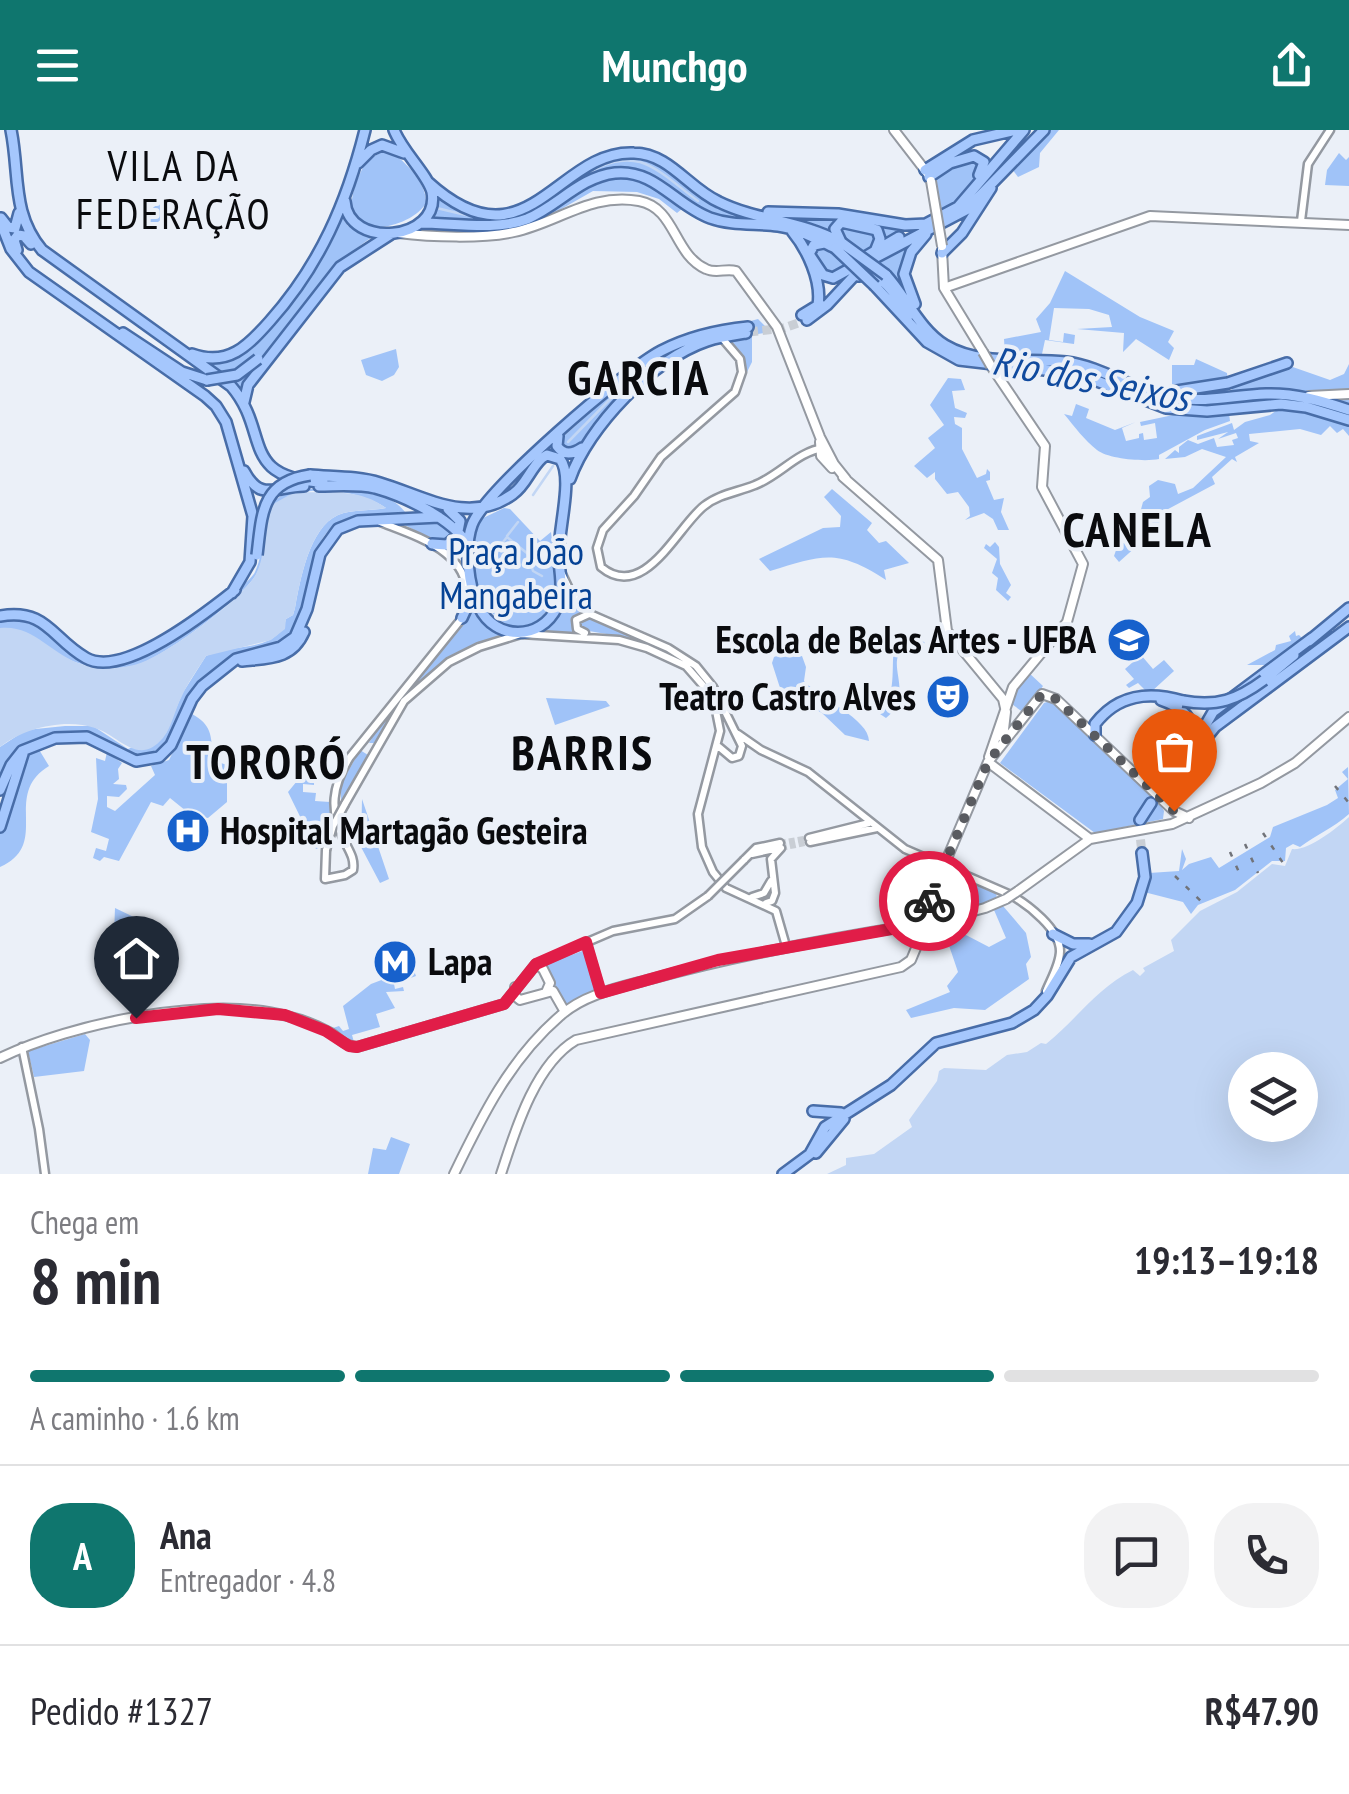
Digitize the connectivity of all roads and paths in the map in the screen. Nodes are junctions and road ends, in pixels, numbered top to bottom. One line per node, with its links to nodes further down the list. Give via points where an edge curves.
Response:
1 (11, 130): 17 (main road)
2 (365, 130): 10 (main road)
3 (394, 130): 9 (main road)
4 (894, 130): 11 (main road)
5 (1016, 130): 11 (main road, via 973,140)
6 (1024, 130): 16 (main road)
7 (1044, 130): 12 (main road)
8 (1330, 130): 21 (street, via 1308,164)
9 (406, 155): 10 (main road, via 382,145); 13 (main road)
10 (357, 164): 15 (main road)
11 (928, 176): 16 (main road, via 957,160 980,158 984,168); 32 (main road, bridge)
12 (995, 179): 24 (main road); 32 (main road, via 962,233)
13 (428, 182): 14 (main road, via 465,206 507,213 538,202 604,158 636,153 662,160); 22 (main road, via 432,202)
14 (702, 193): 18 (main road, via 706,206); 19 (main road)
15 (346, 199): 27 (main road, via 356,224); 47 (main road, via 309,272 248,345 221,359)
16 (964, 200): 23 (main road)
17 (19, 208): 20 (main road, via 14,228); 34 (main road, via 35,242)
18 (694, 210): 22 (main road, via 650,179 620,173 589,180 518,222); 26 (main road, via 722,222)
19 (740, 210): 23 (main road); 30 (main road, via 804,225)
20 (0, 218): 40 (main road, via 22,266)
21 (1301, 222): 25 (main road); 36 (main road, via 1143,217)
22 (419, 223): 27 (main road); 28 (main road)
23 (926, 224): 31 (main road)
24 (942, 224): 37 (main road, via 874,257); 48 (main road, via 916,245 904,278)
25 (1349, 224)
26 (790, 228): 29 (main road); 38 (main road)
27 (395, 234): 28 (main road); 44 (main road, via 345,262)
28 (432, 234): 58 (main road, via 506,234 589,203 636,200 664,213 680,246 707,270 734,270 772,319)
29 (824, 243): 30 (main road); 33 (main road, via 809,254 823,276)
30 (840, 244): 31 (main road, via 835,229 847,221 877,230); 48 (main road, bridge, via 920,335); 48 (main road, bridge, via 886,275)
31 (876, 249): 33 (main road)
32 (942, 250): 35 (main road)
33 (854, 266): 41 (main road)
34 (68, 272): 40 (main road, via 16,236 27,265); 47 (main road)
35 (942, 273): 36 (main road); 39 (main road)
36 (959, 280): 39 (main road)
37 (847, 282): 41 (main road); 48 (main road, via 867,274 882,279 923,334)
38 (819, 287): 41 (main road); 42 (main road)
39 (944, 288): 83 (main road, bridge, via 1045,446 1042,486 1082,564 1068,622)
40 (53, 290): 43 (main road)
41 (834, 292): 42 (main road); 42 (main road, via 826,306 805,317)
42 (818, 305)
43 (100, 322): 44 (main road, bridge, via 190,376 212,380 237,375); 59 (main road, via 216,406)
44 (293, 326): 53 (main road, via 246,387)
45 (708, 337): 46 (main road); 46 (main road, via 748,330); 56 (main road, via 665,349 635,367); 57 (main road, via 653,374)
46 (727, 342): 60 (street, via 742,367 739,386 661,457 607,524 597,548 602,566 620,576 644,569 708,502)
47 (180, 350): 53 (main road, via 231,386)
48 (947, 351): 51 (main road, via 1085,366 1157,395); 55 (main road, via 967,362 1079,374 1166,408 1280,404)
49 (1280, 363): 51 (main road)
50 (1349, 394): 52 (main road)
51 (1188, 395): 52 (main road)
52 (1300, 396): 54 (main road)
53 (244, 405): 63 (main road, via 260,451 278,472 298,481)
54 (1349, 410)
55 (1349, 420)
56 (559, 433): 57 (main road, via 564,452); 65 (main road)
57 (586, 444): 64 (main road)
58 (822, 448): 60 (street); 61 (main road); 62 (main road)
59 (238, 458): 66 (main road, via 249,481 263,490 366,487); 73 (main road, via 254,533 250,562)
60 (802, 458): 61 (street)
61 (824, 460): 62 (main road)
62 (846, 479): 84 (main road, via 938,560 947,631)
63 (384, 484): 66 (main road); 73 (main road, bridge, via 310,475 286,481 263,510 257,555)
64 (566, 490): 65 (main road, via 564,463 547,454 517,492); 71 (main road)
65 (482, 506): 66 (main road); 70 (main road)
66 (442, 512): 67 (main road); 68 (main road, via 460,518)
67 (379, 522): 69 (street); 99 (main road, via 347,524 328,540 304,633 294,648 276,658 229,664 195,694 159,757 129,760 87,737)
68 (459, 530): 69 (main road, via 452,543); 70 (main road)
69 (432, 544): 77 (street, via 462,569)
70 (468, 545): 72 (main road)
71 (560, 568): 75 (street); 79 (main road, via 562,592 554,613)
72 (473, 588): 77 (main road); 79 (main road, via 487,619)
73 (232, 592): 76 (main road, via 161,642 108,661 84,657 39,620)
74 (1349, 608): 81 (main road)
75 (590, 614): 80 (street, via 576,620 578,629); 94 (street, via 696,666)
76 (0, 616)
77 (462, 618): 96 (street)
78 (1349, 624): 82 (main road); 87 (main road)
79 (521, 634): 80 (street); 100 (street, via 479,647 430,677 404,702)
80 (611, 638): 95 (street, via 647,648 694,674 716,706)
81 (1312, 638): 82 (main road); 86 (main road)
82 (1283, 666): 85 (main road, bridge, via 1229,702)
83 (1011, 692): 84 (main road); 88 (main road)
84 (1000, 695): 88 (main road)
85 (1143, 696): 93 (main road, via 1116,703); 98 (main road, via 1183,711 1193,725)
86 (1225, 702): 87 (main road, via 1226,711); 89 (main road)
87 (1244, 703): 91 (main road)
88 (1005, 708): 97 (main road); 101 (main road)
89 (1213, 712): 91 (main road); 98 (main road)
90 (1349, 716): 108 (main road, via 1295,763)
91 (1221, 721): 102 (main road)
92 (1084, 725): 93 (main road); 97 (main road, via 1042,694)
93 (1095, 730): 105 (main road)
94 (738, 734): 95 (street, via 742,750 736,758); 110 (street, via 808,772)
95 (718, 742): 120 (street, via 698,831 716,878)
96 (362, 743): 100 (street); 100 (street, bridge, via 340,774 332,803 336,823 354,860 353,870 325,879 333,826 345,804)
97 (1001, 744): 101 (main road)
98 (1194, 745): 102 (main road)
99 (26, 748): 104 (main road); 113 (main road)
100 (374, 752)
101 (988, 762): 115 (main road); 118 (main road)
102 (1179, 772): 103 (main road)
103 (1166, 787)
104 (0, 790)
105 (1166, 802): 107 (main road); 112 (main road, via 1169,818)
106 (1151, 803): 109 (main road)
107 (1174, 811): 108 (main road); 111 (main road)
108 (1189, 818): 111 (main road)
109 (1140, 820)
110 (870, 822): 114 (street); 114 (street, via 809,840)
111 (1172, 824): 112 (main road)
112 (1162, 826): 115 (main road)
113 (0, 827)
114 (878, 828): 118 (street)
115 (1090, 839): 123 (main road, bridge, via 1006,899)
116 (758, 850): 119 (street); 119 (street, via 780,845); 126 (street, bridge, via 675,919)
117 (1142, 853): 127 (main road, via 1141,897 1116,932)
118 (943, 868): 122 (main road); 125 (street, via 1014,897)
119 (772, 873): 120 (street, via 764,893); 121 (street, via 774,898)
120 (746, 897): 121 (street)
121 (763, 903): 128 (street, via 779,918)
122 (926, 907): 123 (main road); 124 (main road)
123 (939, 920): 124 (main road)
124 (918, 929): 128 (main road); 143 (main road, via 911,960 894,969 576,1040 528,1100)
125 (1053, 934): 127 (main road); 133 (street, via 1060,952)
126 (586, 942): 129 (street); 132 (street)
127 (1092, 944): 133 (main road, via 1070,958)
128 (786, 946): 132 (main road)
129 (542, 964): 130 (main road); 131 (main road)
130 (515, 987): 131 (main road, via 520,1000); 135 (main road, via 504,1004 357,1047 285,1015 218,1009 106,1023)
131 (550, 988): 134 (main road)
132 (601, 993): 134 (main road)
133 (1040, 1004): 137 (main road, via 1012,1023 936,1043)
134 (565, 1012): 142 (main road, via 508,1072)
135 (22, 1047): 136 (main road); 141 (street)
136 (0, 1058)
137 (858, 1108): 138 (main road); 139 (main road, via 813,1113); 140 (main road)
138 (829, 1123): 139 (main road); 140 (main road)
139 (818, 1138): 144 (main road)
140 (817, 1152): 145 (main road)
141 (45, 1174)
142 (454, 1174)
143 (501, 1174)
144 (783, 1174)
145 (794, 1174)

